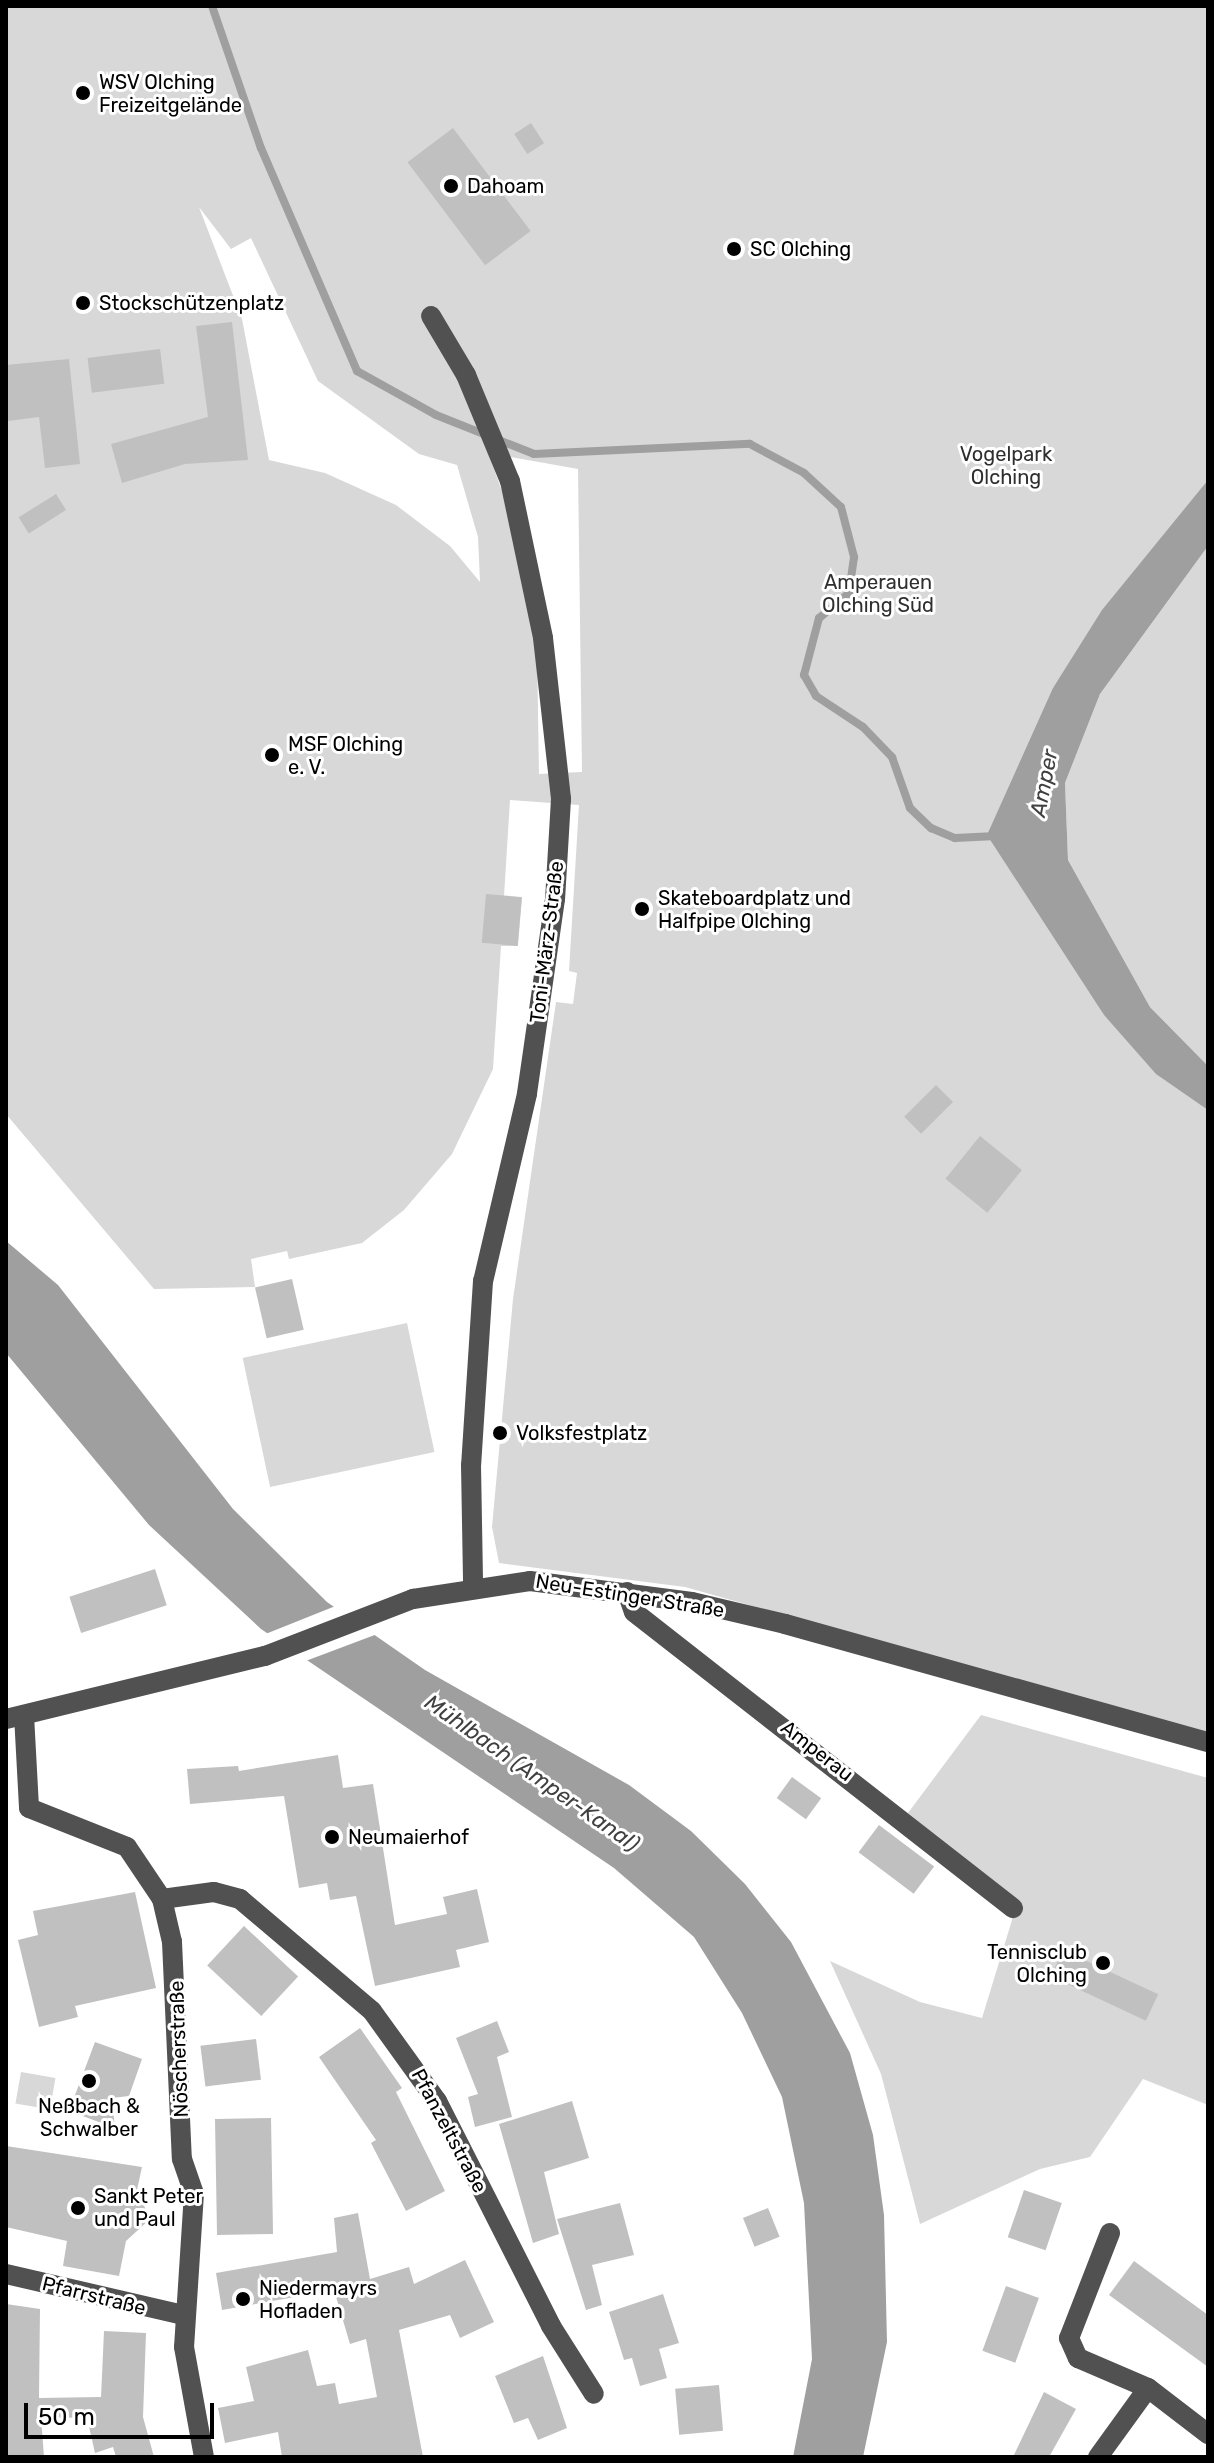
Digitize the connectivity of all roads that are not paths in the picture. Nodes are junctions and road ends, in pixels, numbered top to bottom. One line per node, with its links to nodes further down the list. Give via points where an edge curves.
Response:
1 (431, 316): 2 (street, Toni-März-Straße, via 466,375 510,481 543,638 561,799 555,899 527,1094 483,1281 471,1465)
2 (473, 1585): 3 (street, Neu-Estinger Straße, via 530,1581); 4 (street, Neu-Estinger Straße, via 384,1609 270,1654)
3 (627, 1592): 5 (street, Neu-Estinger Straße, via 785,1624); 7 (street, Amperau, via 634,1612)
4 (15, 1717): 6 (street, Nöscherstraße, via 29,1808 114,1837 134,1855)
5 (1208, 1742)
6 (162, 1899): 10 (street, Nöscherstraße, via 178,1981 182,2159 194,2193); 12 (street, Pfanzeltstraße, via 214,1892 240,1899 372,2011 437,2101 551,2326)
7 (1013, 1908)
8 (1110, 2233): 11 (street, via 1069,2338 1078,2358)
9 (6, 2274): 10 (street, Pfarrstraße)
10 (183, 2315): 14 (street, Nöscherstraße)
11 (1148, 2388): 13 (street); 15 (street)
12 (594, 2394)
13 (1208, 2434)
14 (204, 2457)
15 (1098, 2457)

